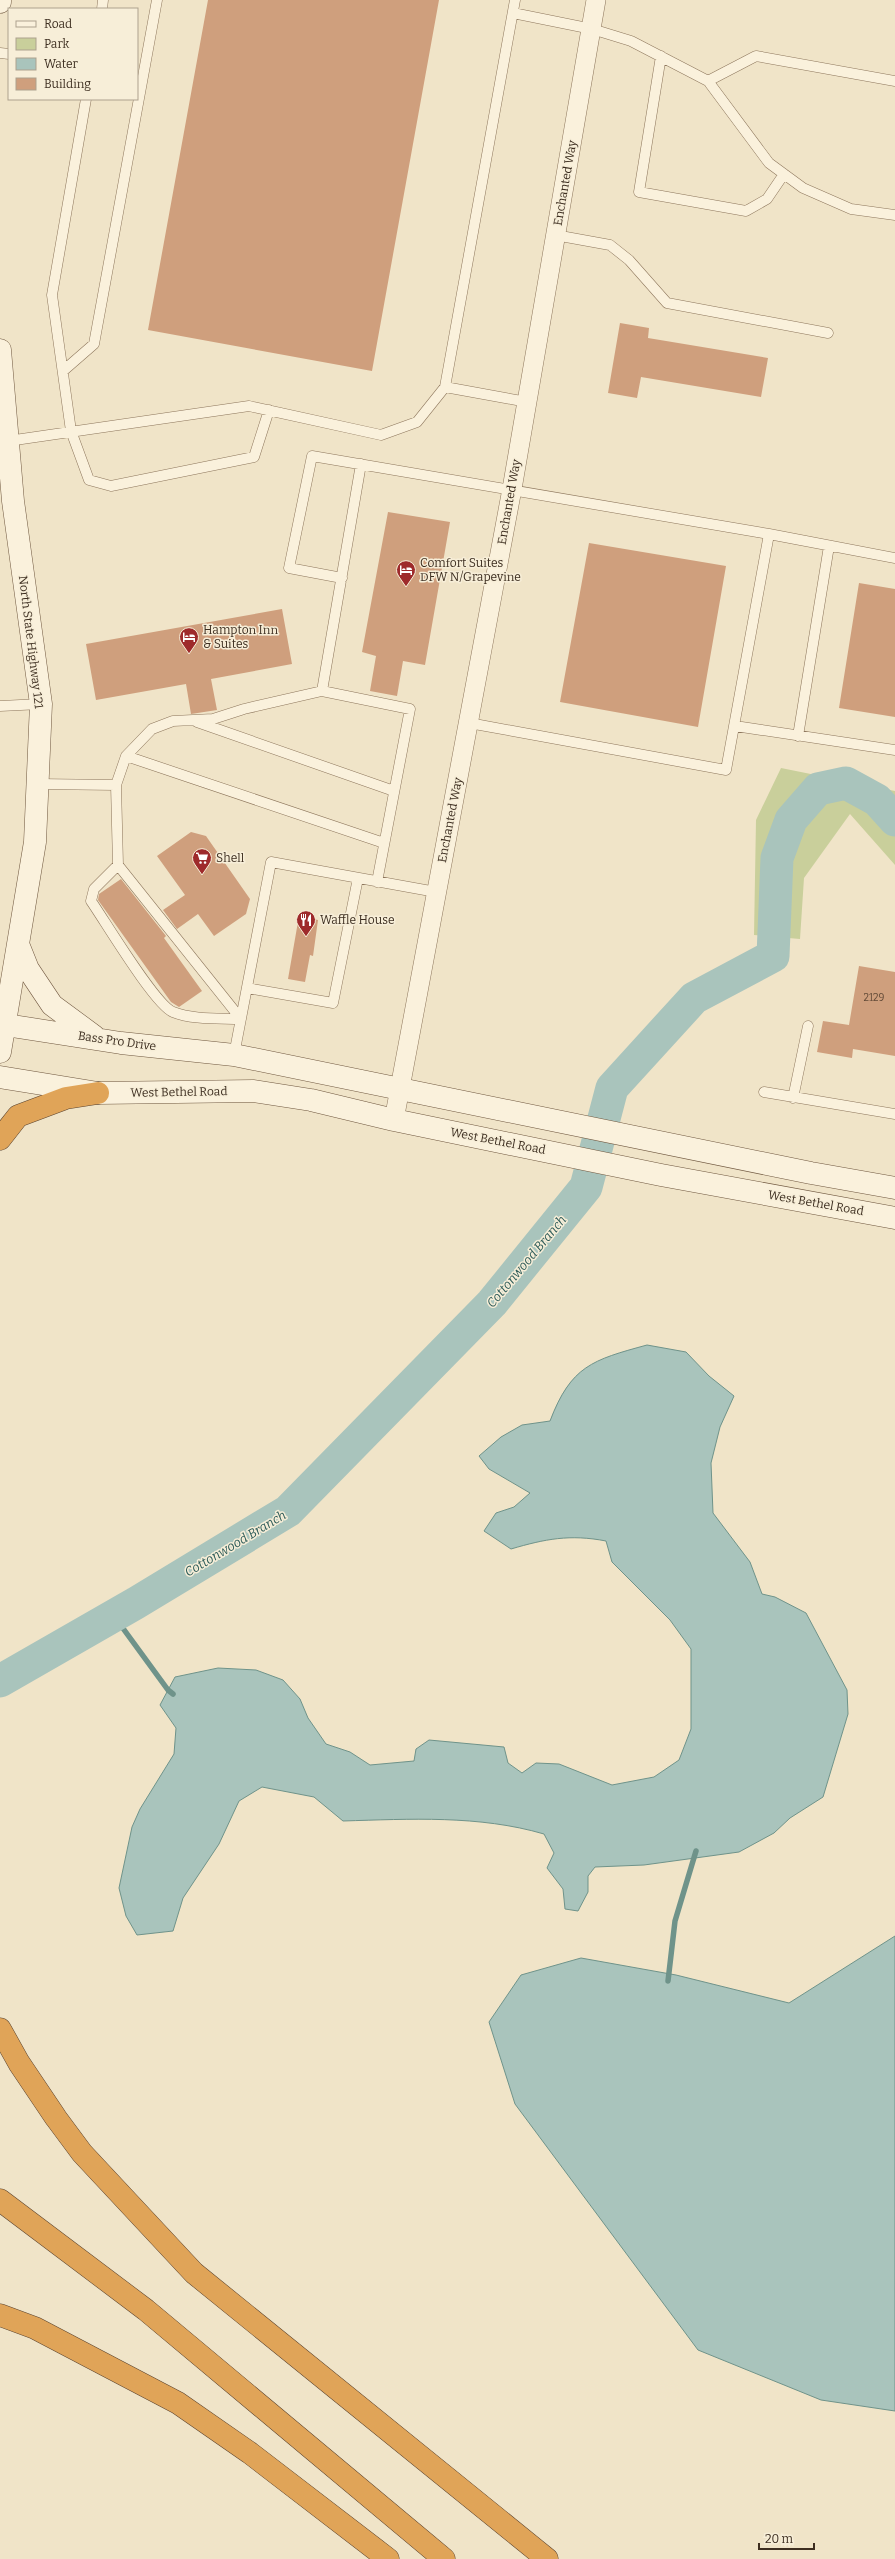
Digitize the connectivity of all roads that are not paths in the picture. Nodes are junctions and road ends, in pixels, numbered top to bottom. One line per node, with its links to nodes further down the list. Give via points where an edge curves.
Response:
1 (158, 0): 7 (lane)
2 (515, 0): 4 (lane)
3 (596, 0): 5 (street, Enchanted Way)
4 (513, 13): 5 (lane); 19 (lane)
5 (592, 29): 6 (lane, via 631,41); 15 (street, Enchanted Way)
6 (661, 56): 8 (lane); 13 (lane, via 639,192 746,211 767,199)
7 (140, 75): 10 (lane)
8 (708, 81): 9 (lane, via 756,56); 13 (lane, via 769,163)
9 (895, 81)
10 (138, 87)
11 (86, 100): 18 (lane, via 52,295)
12 (136, 100): 18 (lane, via 94,344)
13 (784, 174): 14 (lane, via 803,188 851,209)
14 (895, 215)
15 (555, 235): 16 (lane, via 610,245 629,260 667,303); 20 (street, Enchanted Way)
16 (828, 333)
17 (0, 350): 23 (main road, North State Highway 121)
18 (63, 371): 22 (lane)
19 (445, 387): 20 (lane); 21 (lane, via 417,422 381,435)
20 (527, 402): 25 (street, Enchanted Way)
21 (269, 410): 22 (lane, via 249,406); 22 (lane, via 254,457 111,486 88,480)
22 (71, 431): 23 (lane)
23 (8, 441): 26 (main road, North State Highway 121)
24 (361, 464): 25 (lane); 30 (lane); 30 (lane, via 312,456 290,568)
25 (512, 489): 27 (lane); 35 (street, Enchanted Way)
26 (7, 501): 32 (main road, North State Highway 121)
27 (769, 534): 28 (lane); 36 (lane)
28 (829, 546): 29 (lane); 37 (lane)
29 (895, 558)
30 (342, 578): 31 (lane)
31 (322, 691): 34 (lane, via 213,719); 42 (lane, via 410,709)
32 (41, 704): 33 (lane); 40 (main road, North State Highway 121)
33 (0, 706)
34 (191, 720): 39 (lane, via 173,721 152,729); 42 (lane)
35 (469, 723): 36 (lane, via 726,770); 47 (street, Enchanted Way)
36 (735, 726): 37 (lane)
37 (798, 736): 38 (lane)
38 (895, 750)
39 (126, 756): 41 (lane); 43 (lane)
40 (38, 784): 41 (lane); 48 (main road, North State Highway 121, via 35,842)
41 (116, 785): 44 (lane)
42 (394, 791): 43 (lane)
43 (384, 843): 46 (lane)
44 (118, 865): 50 (lane); 50 (lane, via 94,889 91,901 154,993 172,1012)
45 (358, 878): 46 (lane); 49 (lane, via 333,1003); 49 (lane, via 271,862)
46 (376, 882): 47 (lane)
47 (436, 892): 57 (street, Enchanted Way)
48 (18, 944): 51 (main road, North State Highway 121); 53 (main road, via 28,969 52,1005)
49 (247, 988): 50 (lane)
50 (241, 1020): 55 (lane)
51 (2, 1024): 53 (main road, Bass Pro Drive); 54 (main road, North State Highway 121)
52 (808, 1026): 60 (lane)
53 (98, 1039): 55 (main road, Bass Pro Drive)
54 (0, 1052)
55 (234, 1055): 57 (main road)
56 (0, 1077): 59 (main road)
57 (399, 1088): 62 (street, Enchanted Way); 64 (main road)
58 (764, 1092): 60 (lane)
59 (98, 1093): 62 (main road, West Bethel Road, via 254,1091 311,1100); 63 (highway, via 66,1098 18,1116)
60 (793, 1098): 61 (lane)
61 (895, 1114)
62 (394, 1120): 65 (main road, West Bethel Road, via 660,1175)
63 (0, 1139)
64 (895, 1188)
65 (895, 1218)
66 (0, 2028): 71 (highway, via 19,2063 82,2152 194,2273)
67 (0, 2200): 70 (highway, via 146,2310)
68 (0, 2315): 69 (highway, via 35,2328 190,2411 250,2453)
69 (388, 2559)
70 (444, 2559)
71 (547, 2559)

